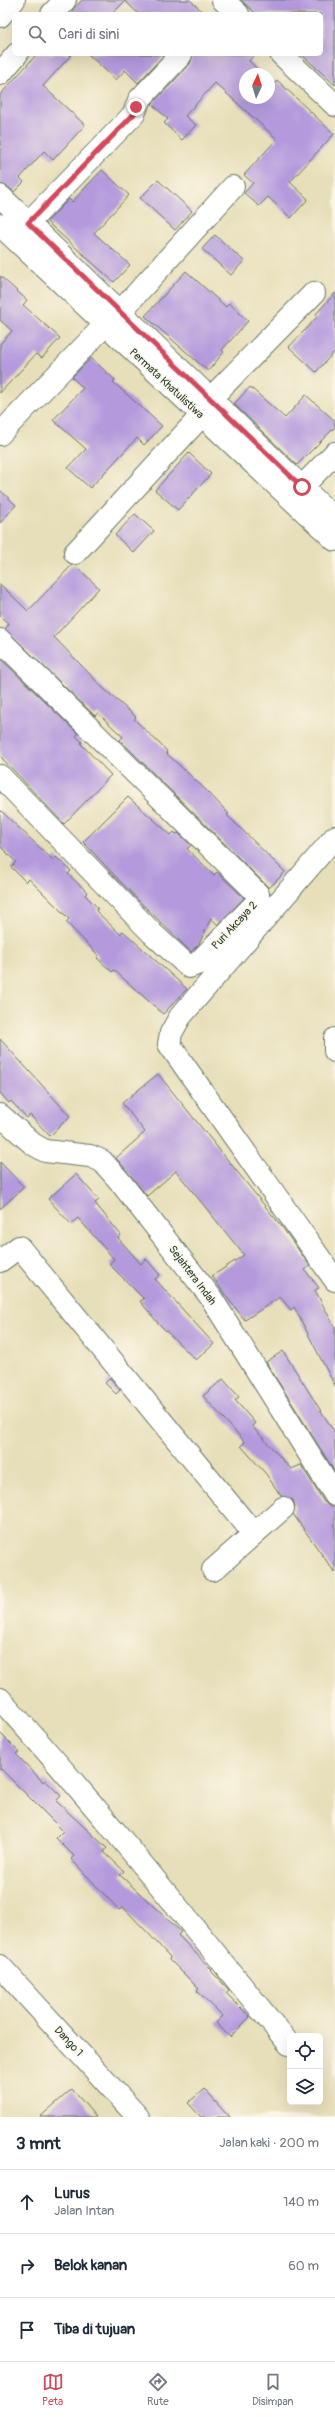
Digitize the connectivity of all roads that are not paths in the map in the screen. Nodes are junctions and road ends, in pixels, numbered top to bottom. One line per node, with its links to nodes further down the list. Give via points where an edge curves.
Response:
1 (14, 0): 6 (street)
2 (65, 0): 4 (street)
3 (224, 0): 5 (street)
4 (54, 12)
5 (236, 12)
6 (0, 16)
7 (15, 56): 10 (street)
8 (180, 56): 14 (street, via 139,100 134,114)
9 (283, 56): 11 (street)
10 (0, 74)
11 (335, 105)
12 (233, 187): 16 (street)
13 (0, 196): 14 (street, Permata Khatulistiwa)
14 (10, 232): 16 (street, Permata Khatulistiwa)
15 (314, 292): 17 (street)
16 (112, 319): 17 (street, Permata Khatulistiwa); 18 (street)
17 (206, 407): 20 (street, Permata Khatulistiwa); 23 (street)
18 (0, 434)
19 (335, 453): 20 (street)
20 (297, 492): 21 (street); 22 (street, Permata Khatulistiwa)
21 (335, 518)
22 (335, 540)
23 (75, 553)
24 (0, 640): 25 (street, Puri Akcaya 2, via 258,894 258,902 197,964 189,967 152,933)
25 (0, 776)
26 (335, 837): 31 (street, via 180,1017 171,1033 169,1044)
27 (335, 1039): 28 (street)
28 (335, 1051)
29 (0, 1114): 32 (street, Sejahtera Indah, via 44,1151 90,1156 102,1161 210,1296)
30 (0, 1261): 34 (street, via 19,1247)
31 (335, 1280)
32 (335, 1495)
33 (283, 1508): 34 (street)
34 (254, 1534): 35 (street)
35 (213, 1570)
36 (0, 1699): 38 (street)
37 (0, 1966): 39 (street, Dango 1)
38 (287, 2042)
39 (138, 2117)

